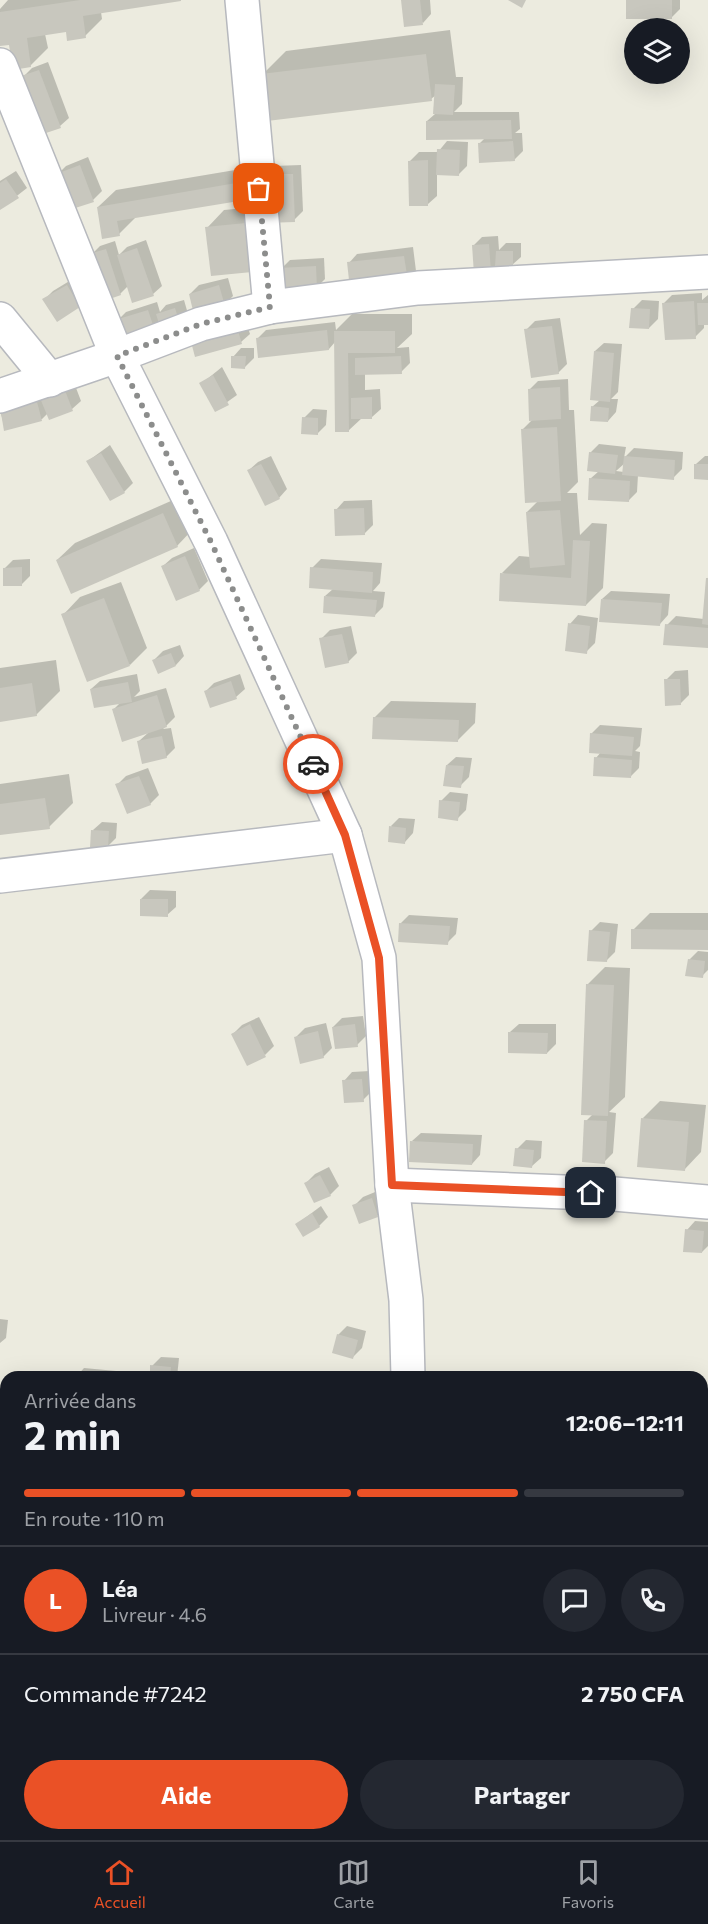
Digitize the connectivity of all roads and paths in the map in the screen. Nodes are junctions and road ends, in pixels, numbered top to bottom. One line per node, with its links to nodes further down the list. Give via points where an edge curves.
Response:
1 (242, 0): 4 (street)
2 (0, 65): 6 (street)
3 (708, 272): 4 (street, via 418,288)
4 (270, 307): 6 (street, via 201,324)
5 (0, 319): 7 (street)
6 (117, 356): 7 (street); 9 (street, via 211,542)
7 (50, 380): 8 (street)
8 (0, 396)
9 (345, 835): 10 (street); 11 (street, via 379,958)
10 (0, 876)
11 (392, 1185): 12 (street); 13 (street, via 406,1299)
12 (708, 1202)
13 (408, 1371)

